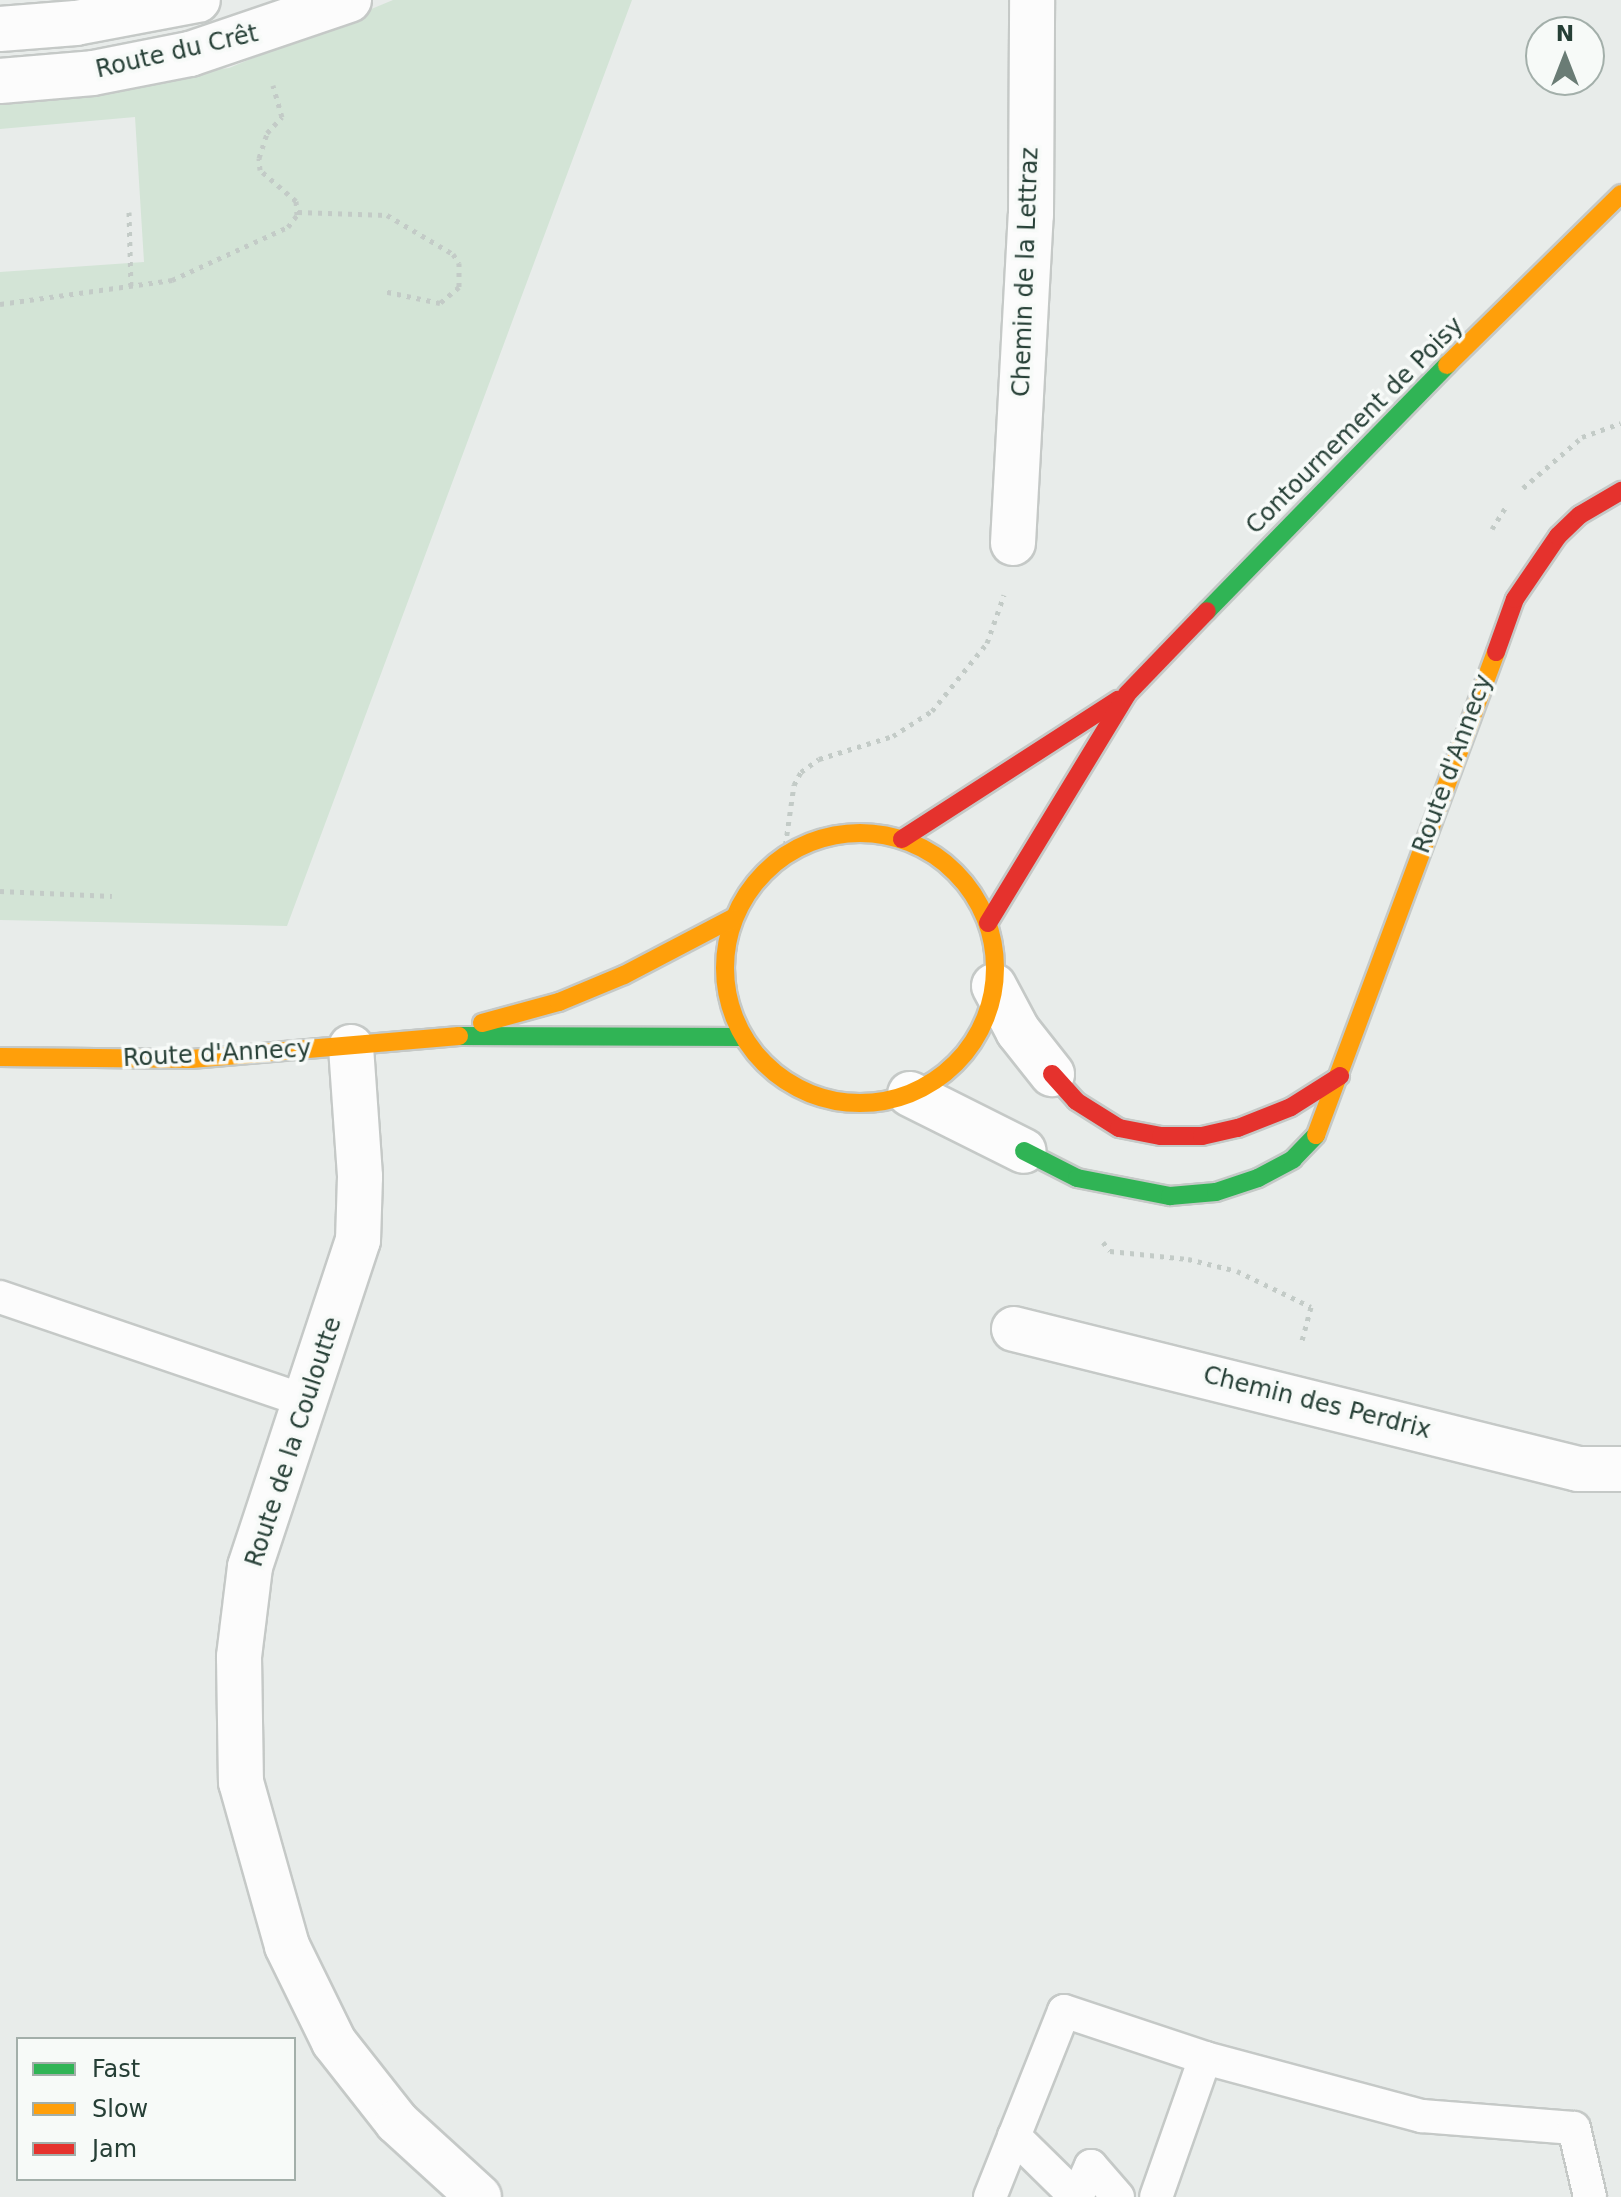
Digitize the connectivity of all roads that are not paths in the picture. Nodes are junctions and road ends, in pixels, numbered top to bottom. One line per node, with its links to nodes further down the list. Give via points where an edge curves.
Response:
1 (198, 0): 4 (street, Route du Crêt, via 91,20)
2 (349, 0): 5 (street, Route du Crêt, via 190,54 93,73)
3 (1032, 0): 8 (street, Chemin de la Lettraz, via 1029,284)
4 (0, 29)
5 (0, 81)
6 (1621, 194): 9 (main road, Contournement de Poisy)
7 (1621, 491): 19 (main road, Route d'Annecy, via 1580,515 1558,536 1515,599)
8 (1013, 543)
9 (1127, 694): 10 (main road, Contournement de Poisy); 12 (main road, Contournement de Poisy)
10 (902, 839): 11 (main road, via 861,832 820,838 784,855 753,882); 12 (main road, via 939,856 968,886)
11 (733, 918): 14 (main road, Route d'Annecy, via 559,1002); 15 (main road, via 723,958 726,998)
12 (988, 923): 13 (main road, via 997,966)
13 (994, 986): 18 (street, via 1018,1031); 20 (main road, via 991,1009 971,1048 941,1079)
14 (433, 1036): 15 (main road, Route d'Annecy); 16 (main road, Route d'Annecy)
15 (742, 1037): 20 (main road, via 771,1072 810,1096 855,1105)
16 (351, 1047): 17 (main road, Route d'Annecy, via 191,1059); 24 (street, Route de la Couloutte, via 360,1177 358,1240)
17 (0, 1057)
18 (1052, 1074): 19 (main road, via 1076,1101 1119,1128 1161,1136 1202,1136 1238,1128 1291,1107)
19 (1340, 1076): 21 (main road, Route d'Annecy, via 1317,1134 1293,1159 1216,1192 1170,1196 1127,1191 1077,1178)
20 (910, 1094): 21 (street, Route d'Annecy)
21 (1024, 1151)
22 (0, 1297): 24 (lane)
23 (1014, 1329): 25 (street, Chemin des Perdrix, via 1578,1469)
24 (306, 1401): 28 (street, Route de la Couloutte, via 250,1567 239,1657 241,1782 287,1946 334,2042 397,2122)
25 (1621, 1469)
26 (1205, 2058): 27 (lane, via 1064,2011); 32 (lane); 33 (lane, via 1422,2116 1574,2128)
27 (1014, 2136): 29 (lane); 30 (lane)
28 (479, 2197)
29 (990, 2197)
30 (1076, 2197): 31 (lane, via 1091,2166)
31 (1118, 2197)
32 (1156, 2197)
33 (1590, 2197)

